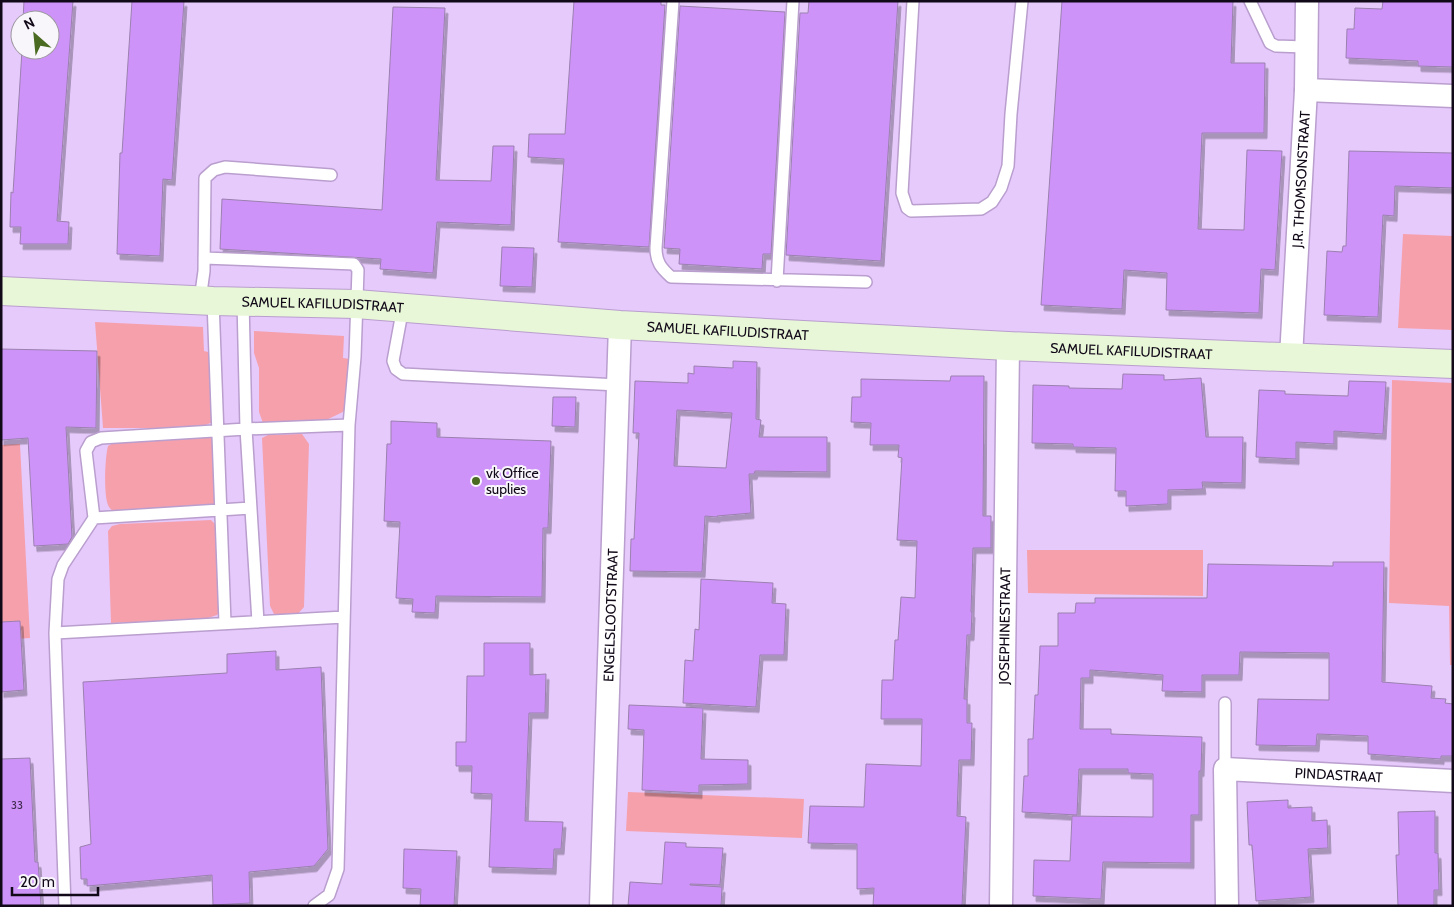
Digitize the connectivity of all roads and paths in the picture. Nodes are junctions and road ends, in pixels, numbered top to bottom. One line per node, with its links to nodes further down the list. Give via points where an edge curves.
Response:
1 (673, 1): 12 (lane, via 656,259 660,268 671,277)
2 (793, 1): 12 (lane)
3 (913, 1): 4 (lane, via 902,193 907,208 912,211 981,209 992,202 1001,188 1008,166)
4 (1022, 1)
5 (1250, 1): 7 (lane, via 1270,44)
6 (1306, 1): 7 (street, J.R. THOMSONSTRAAT)
7 (1305, 47): 8 (street, J.R. THOMSONSTRAAT)
8 (1306, 90): 9 (street); 21 (street, J.R. THOMSONSTRAAT)
9 (1453, 96)
10 (331, 175): 11 (lane, via 225,167 214,170 205,178)
11 (204, 258): 15 (lane); 17 (lane, via 354,264 358,270)
12 (777, 280): 13 (lane)
13 (866, 282)
14 (1, 291): 15 (street, SAMUEL KAFILUDISTRAAT)
15 (207, 300): 16 (street, SAMUEL KAFILUDISTRAAT); 26 (lane)
16 (242, 301): 17 (street, SAMUEL KAFILUDISTRAAT); 25 (lane)
17 (356, 304): 18 (street, SAMUEL KAFILUDISTRAAT); 24 (lane)
18 (403, 308): 19 (street, SAMUEL KAFILUDISTRAAT); 23 (lane, via 393,362 403,374)
19 (620, 325): 20 (street, SAMUEL KAFILUDISTRAAT); 23 (street, ENGELSLOOTSTRAAT)
20 (1008, 346): 21 (street, SAMUEL KAFILUDISTRAAT); 40 (street, JOSEPHINESTRAAT)
21 (1291, 357): 22 (street, SAMUEL KAFILUDISTRAAT)
22 (1453, 364)
23 (618, 385): 39 (street, ENGELSLOOTSTRAAT)
24 (350, 425): 25 (lane); 30 (lane)
25 (246, 429): 26 (lane); 27 (lane)
26 (218, 431): 28 (lane); 29 (lane, via 101,438 91,442 86,451)
27 (251, 508): 28 (lane); 32 (lane)
28 (221, 510): 29 (lane); 31 (lane)
29 (94, 518): 33 (lane, via 58,579)
30 (344, 617): 32 (lane); 38 (lane, via 338,869 329,895)
31 (225, 622): 32 (lane); 33 (lane)
32 (258, 622)
33 (55, 633): 37 (lane)
34 (1224, 703): 35 (lane)
35 (1225, 769): 36 (street, PINDASTRAAT); 41 (street)
36 (1453, 781)
37 (65, 906)
38 (314, 906)
39 (601, 906)
40 (1001, 906)
41 (1227, 906)

